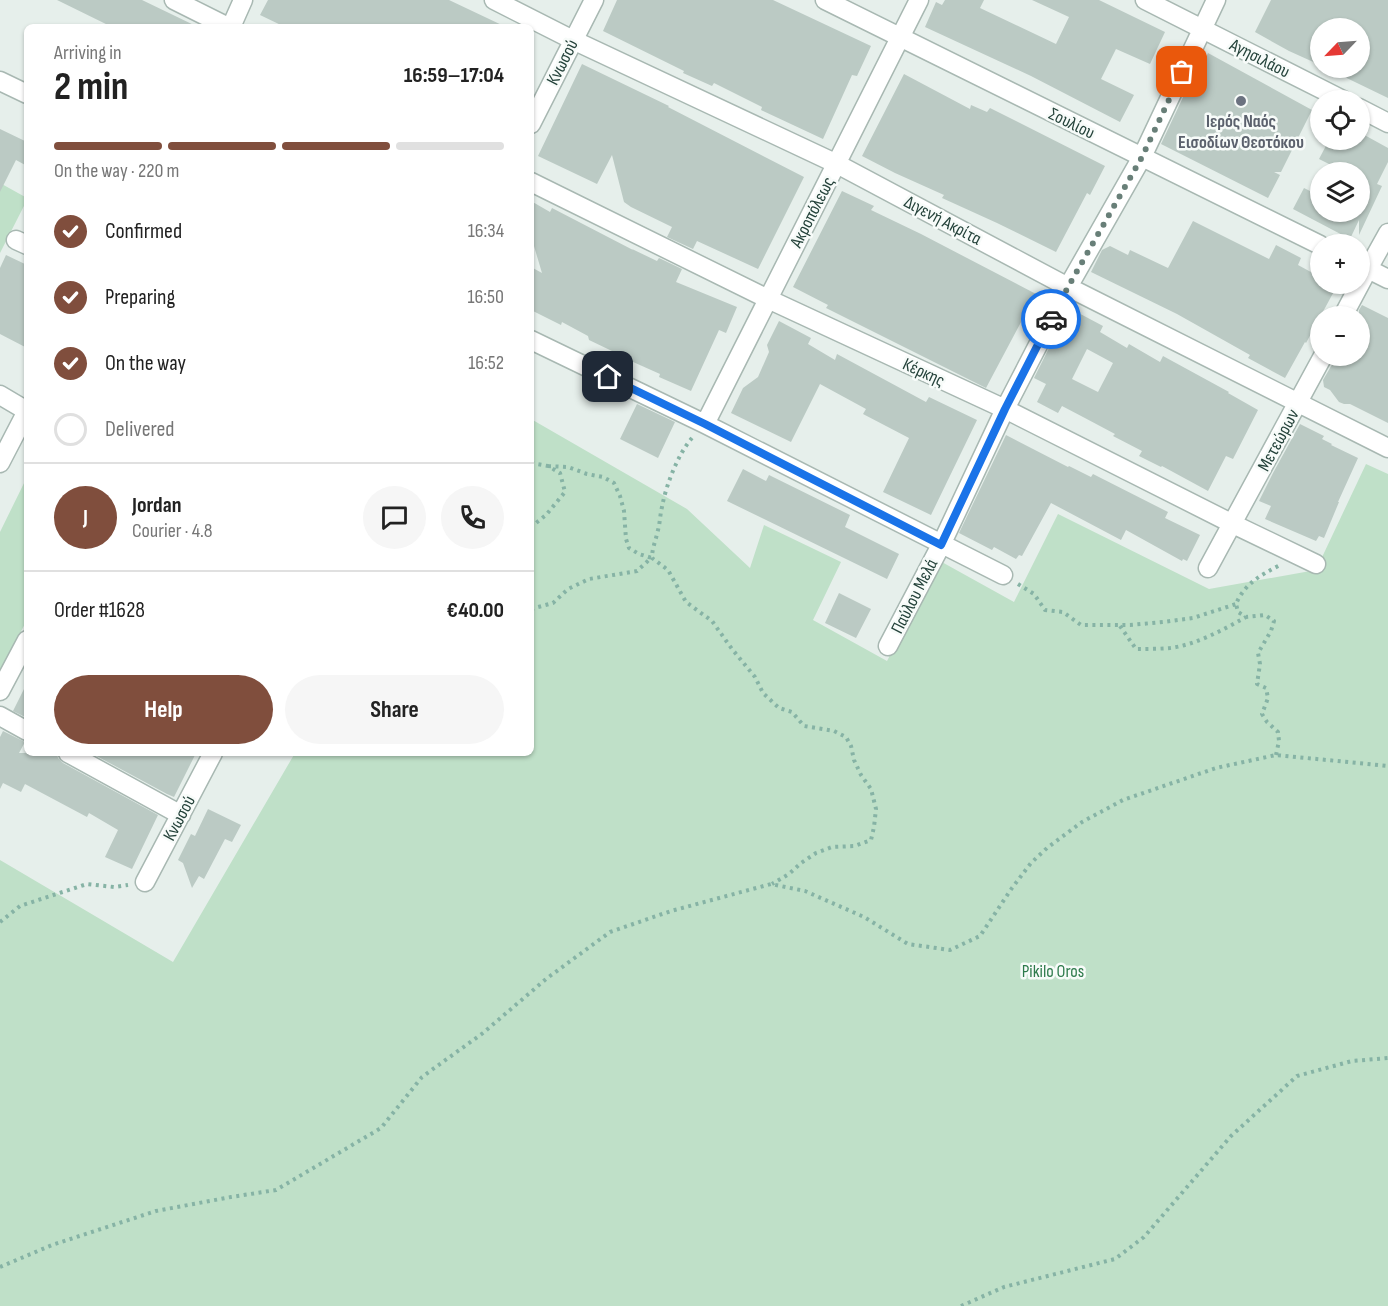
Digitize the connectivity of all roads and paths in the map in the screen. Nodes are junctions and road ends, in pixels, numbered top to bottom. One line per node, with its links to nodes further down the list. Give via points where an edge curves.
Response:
1 (174, 0): 9 (street)
2 (243, 0): 10 (street)
3 (494, 0): 13 (street, Διγενή Ακρίτα)
4 (594, 0): 13 (street, Κνωσού)
5 (825, 0): 12 (street, Σουλίου)
6 (919, 0): 12 (street, Ακροπόλεως)
7 (1144, 0): 11 (street, Αγησιλάου)
8 (1216, 0): 11 (street, Παύλου Μελά)
9 (223, 24)
10 (231, 24)
11 (1203, 29): 15 (street, Αγησιλάου); 20 (street, Παύλου Μελά)
12 (900, 37): 20 (street, Σουλίου); 21 (street, Ακροπόλεως)
13 (573, 40): 18 (street, Κνωσού); 21 (street, Διγενή Ακρίτα)
14 (0, 81): 16 (street)
15 (1323, 90)
16 (24, 93)
17 (1370, 114): 19 (street)
18 (534, 118)
19 (1388, 123)
20 (1142, 157): 24 (street, Σουλίου); 28 (street, Παύλου Μελά)
21 (837, 164): 28 (street, Διγενή Ακρίτα); 29 (street, Ακροπόλεως)
22 (534, 183): 29 (street, Κέρκης)
23 (1388, 233): 25 (street)
24 (1310, 240)
25 (1370, 258)
26 (1370, 270): 27 (street)
27 (1388, 279)
28 (1068, 287): 33 (street, Διγενή Ακρίτα); 35 (street, Παύλου Μελά)
29 (768, 299): 35 (street, Κέρκης); 37 (street, Ακροπόλεως)
30 (534, 341): 37 (street)
31 (1318, 366): 33 (street, Μετεώρων)
32 (0, 395): 34 (street)
33 (1298, 403): 38 (street, Διγενή Ακρίτα); 42 (street, Μετεώρων)
34 (24, 409)
35 (1005, 409): 42 (street, Κέρκης); 44 (street, Παύλου Μελά)
36 (24, 417): 39 (street)
37 (705, 424): 44 (street); 46 (path, via 685,446 675,468 662,505)
38 (1388, 448)
39 (0, 462)
40 (534, 464): 41 (path)
41 (548, 466): 43 (path, via 560,473 565,492); 46 (path, via 568,467 614,483 624,511 629,548)
42 (1233, 524): 45 (street, Κέρκης); 48 (street, Μετεώρων)
43 (534, 525)
44 (941, 545): 49 (street); 55 (street, Παύλου Μελά)
45 (1293, 553): 47 (street, Κέρκης); 50 (path, via 1241,592)
46 (652, 558): 51 (path, via 637,571 589,579 568,589 553,603); 65 (path, via 668,570 686,602 712,621 763,693 779,708 792,712 804,726 846,737 871,789 876,809 871,840 816,853)
47 (1316, 564)
48 (1208, 568)
49 (1003, 575): 53 (path, via 1034,594 1045,610 1063,612 1081,625)
50 (1236, 604): 52 (path); 53 (path, via 1193,618)
51 (534, 608)
52 (1246, 617): 53 (path, via 1215,633 1169,648 1136,649); 59 (path, via 1266,615 1274,621 1258,653 1257,684 1266,688 1269,698 1262,714 1278,732)
53 (1120, 625)
54 (24, 646): 56 (street)
55 (888, 646)
56 (0, 691)
57 (0, 716): 58 (street)
58 (24, 728)
59 (1276, 754): 62 (path); 65 (path, via 1216,768 1123,800 1082,822 1031,863 980,936 950,950 908,944 864,917 805,891)
60 (73, 756): 63 (street)
61 (211, 756): 63 (street, Κνωσού)
62 (1388, 766)
63 (181, 815): 64 (street, Κνωσού)
64 (145, 882): 66 (path, via 87,884 20,906)
65 (771, 884): 68 (path, via 610,932 422,1077 381,1128 276,1190 156,1211 52,1245)
66 (0, 922)
67 (1388, 1058): 69 (path, via 1352,1061 1297,1076 1232,1136 1144,1237 1115,1259 1004,1287)
68 (0, 1267)
69 (961, 1306)

